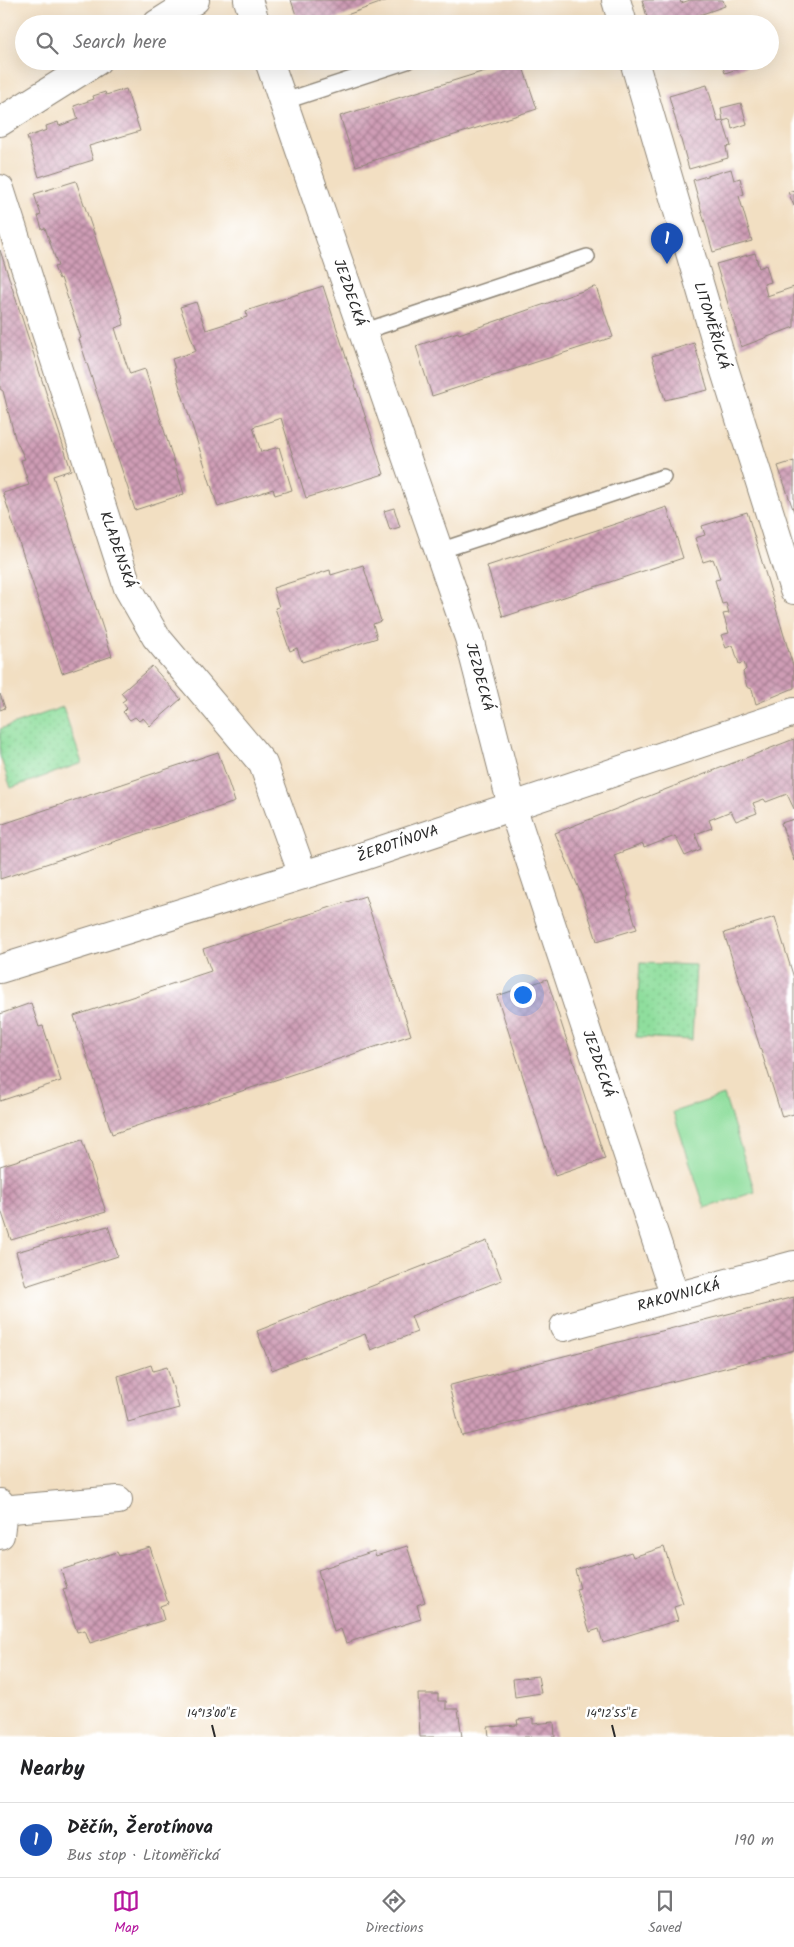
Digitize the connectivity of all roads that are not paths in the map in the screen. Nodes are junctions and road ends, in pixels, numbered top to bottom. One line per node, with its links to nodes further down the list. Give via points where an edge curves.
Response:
1 (195, 0): 4 (street)
2 (248, 0): 5 (street)
3 (616, 0): 6 (street)
4 (171, 15)
5 (253, 15)
6 (620, 15)
7 (83, 70): 12 (street)
8 (272, 70): 11 (street, JEZDECKÁ)
9 (380, 70): 11 (lane)
10 (637, 70): 18 (street, LITOMĚŘICKÁ, via 723,365)
11 (282, 102): 15 (street, JEZDECKÁ)
12 (0, 122)
13 (0, 189): 21 (street, KLADENSKÁ, via 128,588 156,637 263,764)
14 (587, 257): 15 (lane)
15 (362, 332): 17 (street, JEZDECKÁ)
16 (663, 477): 17 (lane)
17 (439, 551): 20 (street, JEZDECKÁ, via 469,638)
18 (794, 590)
19 (794, 712): 20 (street, ŽEROTÍNOVA)
20 (512, 806): 21 (street, ŽEROTÍNOVA); 24 (street, JEZDECKÁ)
21 (303, 875): 22 (street, ŽEROTÍNOVA)
22 (0, 969)
23 (794, 1265): 24 (street, RAKOVNICKÁ)
24 (675, 1297): 25 (street, RAKOVNICKÁ)
25 (564, 1327)
26 (118, 1500): 27 (street)
27 (1, 1514)

